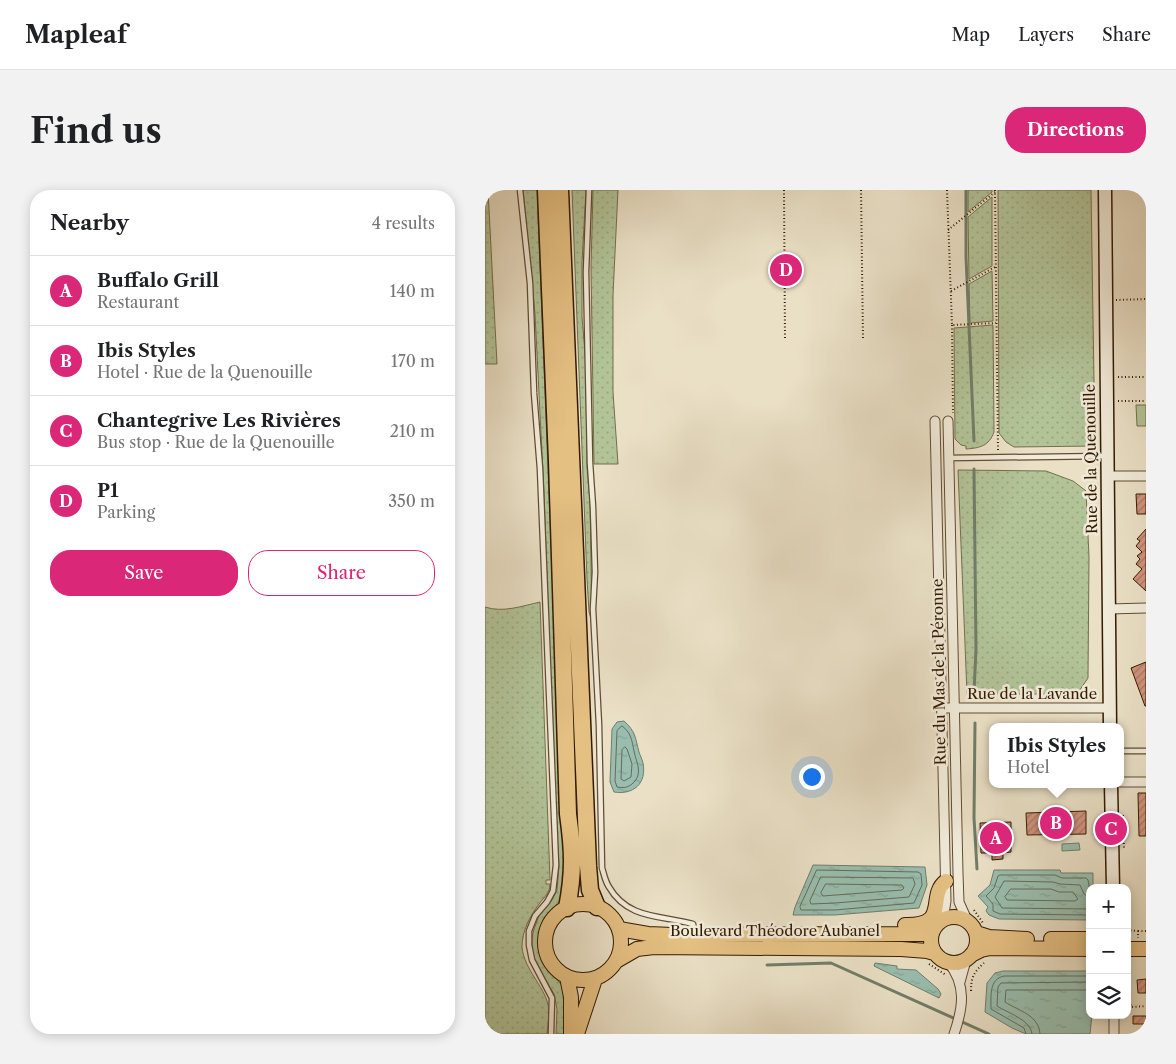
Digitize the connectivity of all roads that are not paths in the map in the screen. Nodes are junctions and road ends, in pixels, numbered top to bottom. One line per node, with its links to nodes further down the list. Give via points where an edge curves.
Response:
1 (520, 190): 43 (lane, via 530,283 540,469 556,865 553,891 535,916 529,931 529,945 532,960 552,998)
2 (546, 190): 26 (highway, via 569,814 573,850)
3 (561, 190): 25 (highway, via 588,866 590,890)
4 (589, 190): 31 (lane, via 586,272 602,868 609,887 621,902 639,914 693,924)
5 (1105, 190): 8 (street, Rue de la Quenouille)
6 (935, 421): 14 (street, Rue du Mas de la Péronne)
7 (951, 421): 9 (street, Rue du Mas de la Péronne)
8 (1107, 456): 9 (lane); 10 (street, Rue de la Quenouille)
9 (948, 458): 15 (street, Rue du Mas de la Péronne)
10 (1107, 476): 11 (street); 13 (street, Rue de la Quenouille)
11 (1146, 476)
12 (1146, 608): 13 (street)
13 (1109, 609): 16 (street, Rue de la Quenouille)
14 (941, 708): 15 (street, Rue de la Lavande); 23 (street, Rue du Mas de la Péronne)
15 (954, 708): 16 (street, Rue de la Lavande); 27 (street, Rue du Mas de la Péronne, via 959,902)
16 (1110, 708): 17 (street, Rue de la Quenouille)
17 (1110, 723)
18 (1146, 750): 19 (lane)
19 (1124, 753)
20 (1124, 779): 21 (street)
21 (1146, 782)
22 (1111, 788): 24 (street)
23 (946, 881): 28 (street, Rue du Mas de la Péronne, via 946,907); 32 (main road, via 938,889 937,908 929,920 909,926 863,926)
24 (1113, 884)
25 (597, 907): 26 (main road, via 587,904); 29 (main road, via 607,912)
26 (567, 908): 39 (main road, via 549,925 545,936 549,960)
27 (969, 914): 28 (main road, Boulevard Théodore Aubanel); 30 (main road)
28 (937, 925): 32 (main road, Boulevard Théodore Aubanel, via 915,934); 36 (main road, via 930,940)
29 (619, 929): 31 (main road, Boulevard Théodore Aubanel, via 648,934); 37 (main road, via 622,939)
30 (980, 929): 33 (main road, via 989,937); 35 (main road, via 977,945)
31 (696, 935): 32 (main road, Boulevard Théodore Aubanel)
32 (845, 935)
33 (1086, 939)
34 (1086, 949): 35 (main road, via 990,948)
35 (969, 957): 38 (main road, via 960,963); 41 (street)
36 (931, 958): 37 (main road, Boulevard Théodore Aubanel, via 908,949 654,947 637,949); 38 (main road)
37 (618, 960): 40 (main road)
38 (949, 962): 41 (street)
39 (567, 977): 40 (main road); 44 (main road, via 571,997)
40 (595, 979): 45 (main road)
41 (960, 982): 46 (street, via 960,1014)
42 (1114, 1019): 47 (street)
43 (551, 1034)
44 (571, 1034)
45 (577, 1034)
46 (953, 1034)
47 (1114, 1034)

